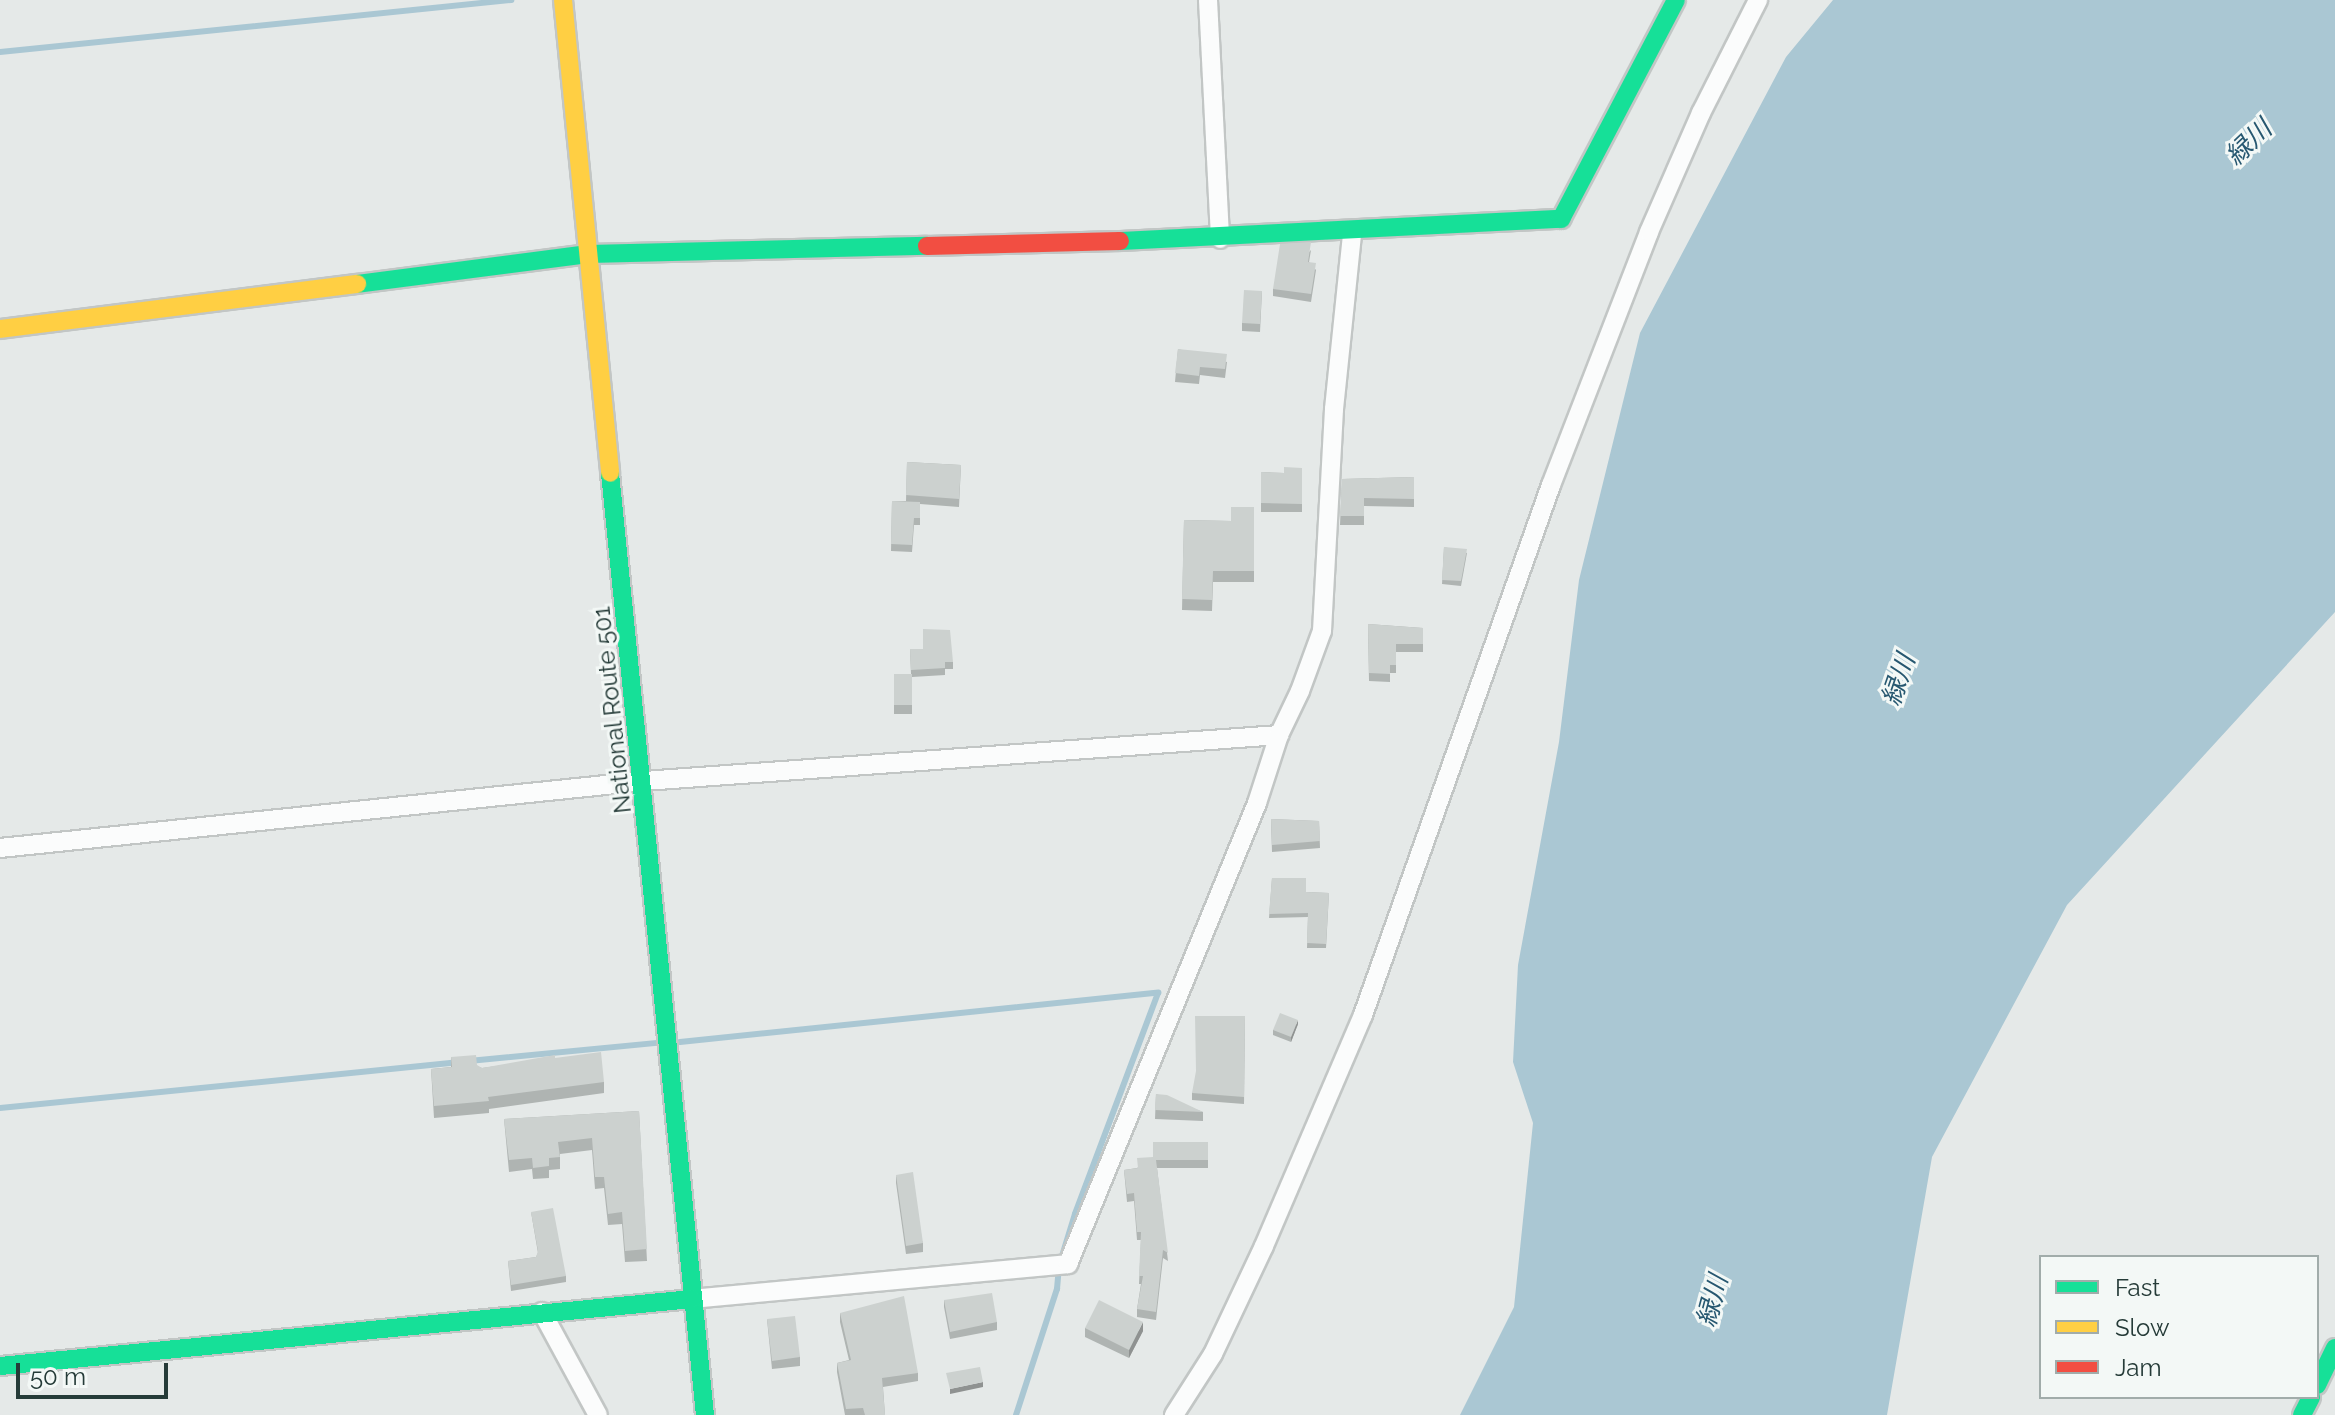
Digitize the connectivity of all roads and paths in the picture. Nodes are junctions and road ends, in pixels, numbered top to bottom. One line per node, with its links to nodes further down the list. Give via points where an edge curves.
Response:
1 (563, 0): 7 (main road, National Route 501)
2 (1208, 0): 6 (street)
3 (1676, 0): 5 (main road, via 1561,219)
4 (1758, 0): 19 (street, via 1701,113 1637,261 1551,485 1363,1015 1213,1354)
5 (1352, 234): 6 (main road); 9 (street, via 1334,409 1322,631)
6 (1220, 239): 7 (main road)
7 (589, 254): 8 (main road); 10 (main road, National Route 501)
8 (0, 329)
9 (1279, 735): 10 (street); 12 (street, via 1257,803 1068,1264)
10 (644, 781): 11 (street); 12 (main road, National Route 501)
11 (0, 848)
12 (692, 1299): 13 (main road); 18 (main road, National Route 501)
13 (542, 1312): 15 (main road); 17 (street)
14 (2335, 1348): 16 (main road)
15 (0, 1366)
16 (2319, 1381)
17 (598, 1415)
18 (705, 1415)
19 (1174, 1415)

